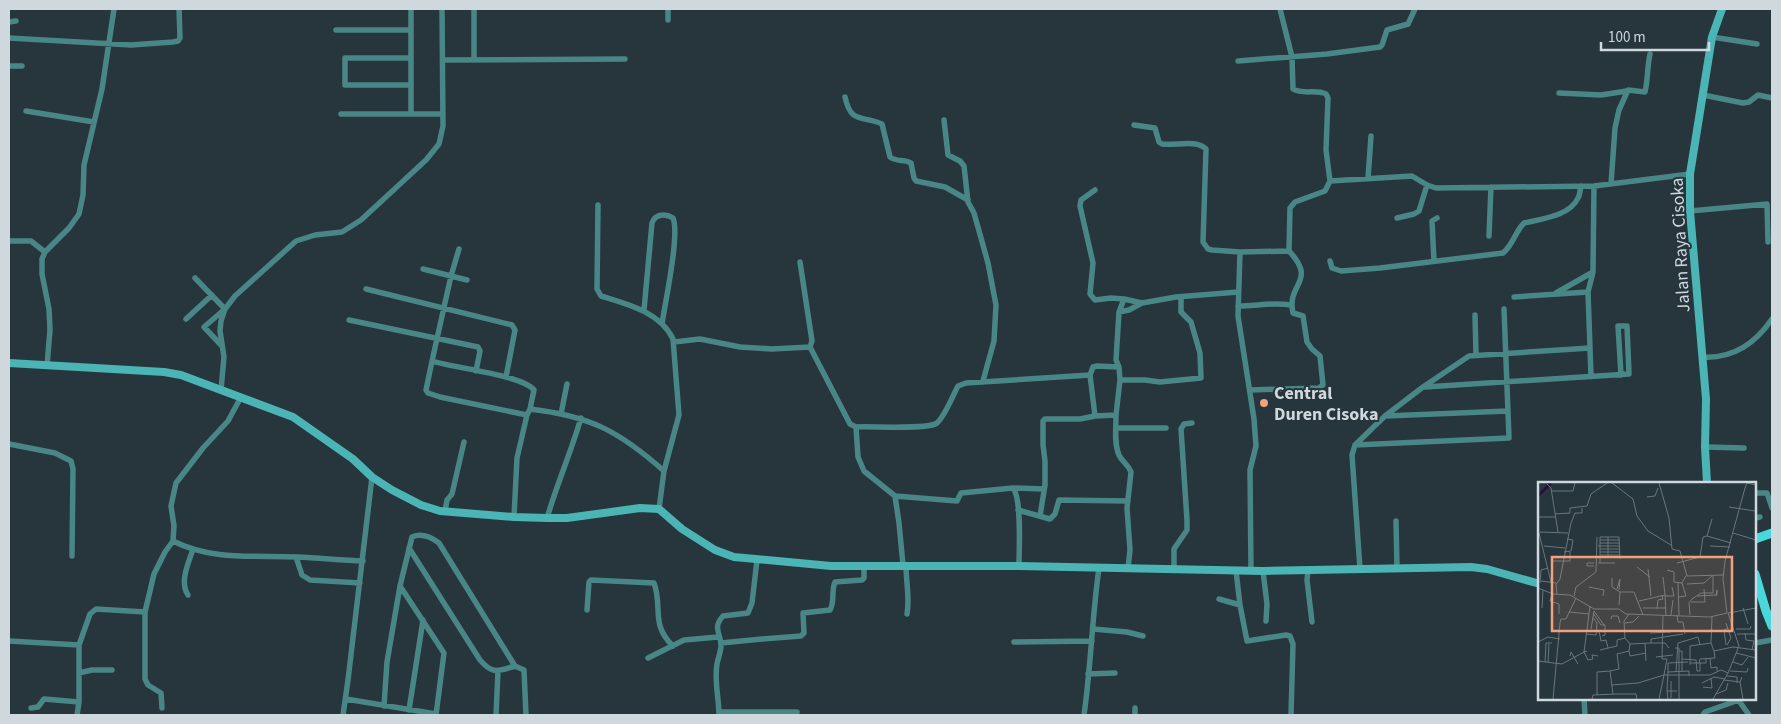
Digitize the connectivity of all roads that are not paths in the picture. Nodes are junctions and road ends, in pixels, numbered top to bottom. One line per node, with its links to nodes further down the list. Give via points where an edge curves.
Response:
1 (114, 9): 17 (street)
2 (180, 9): 17 (street, via 178,41 136,45)
3 (411, 9): 14 (street)
4 (442, 9): 23 (street)
5 (474, 9): 24 (street)
6 (668, 9): 10 (street)
7 (1280, 9): 20 (street)
8 (1415, 9): 20 (street, via 1408,24 1387,30 1380,47)
9 (1722, 9): 15 (street, Jalan Raya Cisoka)
10 (668, 20)
11 (16, 21): 12 (street)
12 (9, 22)
13 (336, 30): 14 (street)
14 (411, 30): 21 (street)
15 (1712, 37): 18 (street); 31 (street, Jalan Raya Cisoka)
16 (9, 38): 17 (street)
17 (110, 43): 39 (street)
18 (1757, 44)
19 (1650, 54): 29 (street, via 1645,92)
20 (1292, 57): 25 (street); 44 (street, via 1293,89 1322,92 1328,98 1326,150)
21 (411, 58): 28 (street); 28 (street, via 345,58 345,85)
22 (625, 59): 24 (street)
23 (443, 60): 24 (street); 37 (street)
24 (474, 60)
25 (1238, 60)
26 (9, 66): 27 (street)
27 (22, 66)
28 (412, 85): 36 (street)
29 (1627, 91): 30 (street, via 1602,95); 45 (street, via 1615,128)
30 (1558, 93)
31 (1703, 95): 33 (street, via 1743,103 1758,94); 42 (street, Jalan Raya Cisoka)
32 (845, 97): 51 (street, via 855,117 882,124 890,157 909,161 916,181 945,187)
33 (1772, 98)
34 (26, 111): 39 (street)
35 (341, 114): 36 (street)
36 (412, 114): 37 (street)
37 (443, 114): 84 (street, via 439,144 361,220 342,232 296,241)
38 (944, 120): 51 (street, via 948,155 964,166)
39 (94, 122): 62 (street, via 84,165 79,214)
40 (1134, 125): 63 (street, via 1155,128 1162,144 1203,145 1206,149 1203,242 1208,249)
41 (1371, 136): 43 (street)
42 (1690, 174): 45 (street); 54 (street, Jalan Raya Cisoka)
43 (1368, 179): 44 (street); 46 (street, via 1412,176)
44 (1330, 182): 61 (street, via 1325,191 1295,202 1290,208)
45 (1611, 184): 48 (street)
46 (1427, 185): 49 (street, via 1436,188); 55 (street, via 1419,211)
47 (1581, 186): 48 (street); 49 (street); 66 (street, via 1572,207 1563,213 1524,223 1509,248 1502,253)
48 (1594, 186): 68 (street)
49 (1491, 187): 57 (street)
50 (1096, 190): 79 (street, via 1082,200 1080,206 1092,263 1091,296 1095,300)
51 (968, 200): 111 (street, via 988,263 996,305 994,341)
52 (1769, 204): 54 (street); 59 (street)
53 (598, 205): 86 (street, via 597,289 601,296)
54 (1690, 211): 100 (street, Jalan Raya Cisoka)
55 (1397, 218)
56 (1437, 218): 66 (street, via 1432,221)
57 (1489, 236)
58 (9, 241): 62 (street, via 30,241)
59 (1768, 242)
60 (459, 249): 69 (street)
61 (1288, 251): 63 (street); 81 (street, via 1298,260 1302,273)
62 (45, 252): 103 (street, via 42,265 50,330)
63 (1240, 252): 73 (street)
64 (1330, 261): 66 (street, via 1332,268 1341,271)
65 (800, 262): 96 (street, via 812,341)
66 (1434, 262)
67 (423, 269): 69 (street)
68 (1593, 272): 74 (street); 76 (street)
69 (451, 276): 71 (street); 83 (street)
70 (195, 278): 75 (street)
71 (467, 280)
72 (366, 289): 83 (street)
73 (1238, 292): 77 (street); 82 (street)
74 (1588, 292): 76 (street); 97 (street)
75 (212, 295): 84 (street); 89 (street)
76 (1553, 295): 78 (street)
77 (1180, 297): 80 (street); 110 (street, via 1181,312 1191,322 1200,353 1201,378 1160,382)
78 (1514, 297)
79 (1124, 299): 80 (street); 87 (street)
80 (1142, 303): 87 (street)
81 (1292, 305): 82 (street, via 1277,302); 116 (street, via 1293,313 1303,317 1310,347 1320,356 1323,385 1318,388)
82 (1238, 306): 116 (street)
83 (444, 308): 93 (street); 108 (street, via 512,325 515,330)
84 (225, 309): 95 (street, via 220,331); 95 (street, via 204,327)
85 (1504, 309): 98 (street)
86 (644, 310): 92 (street); 92 (street, via 653,218 668,215 675,227)
87 (1119, 312): 104 (street, via 1116,360)
88 (1475, 315): 99 (street)
89 (186, 319)
90 (1772, 319): 100 (street, via 1740,351 1721,357)
91 (349, 320): 93 (street)
92 (662, 324): 94 (street)
93 (437, 339): 101 (street); 105 (street, via 479,348)
94 (674, 342): 96 (street, via 700,339 740,347); 134 (street, via 678,415)
95 (221, 345): 115 (street, via 224,357)
96 (810, 347): 126 (street, via 850,424)
97 (1590, 348): 98 (street); 109 (street)
98 (1505, 354): 99 (street); 112 (street)
99 (1476, 355): 114 (street, via 1469,356)
100 (1702, 357): 132 (street, Jalan Raya Cisoka, via 1706,398)
101 (432, 361): 105 (street); 119 (street, via 426,385 428,393)
102 (9, 363): 103 (street)
103 (47, 366): 115 (street, via 173,373)
104 (1119, 368): 106 (street, via 1096,366); 110 (street)
105 (476, 371): 108 (street)
106 (1090, 375): 111 (street); 122 (street)
107 (1621, 375): 107 (street, via 1618,326 1627,326 1629,374); 109 (street)
108 (506, 377): 119 (street, via 534,390)
109 (1591, 377): 112 (street)
110 (1120, 380): 121 (street)
111 (983, 381): 126 (street, via 958,386 934,425)
112 (1507, 382): 114 (street); 118 (street)
113 (567, 384): 120 (street)
114 (1423, 387): 123 (street)
115 (221, 390): 117 (street)
116 (1250, 390): 168 (street, via 1256,446 1250,470)
117 (242, 398): 135 (street, via 300,421 353,459); 152 (street, via 228,421 176,483 170,506)
118 (1508, 411): 123 (street); 131 (street, via 1509,438)
119 (529, 412): 120 (street); 147 (street, via 517,458)
120 (561, 414): 124 (street)
121 (1116, 414): 122 (street); 127 (street)
122 (1095, 416): 138 (street, via 1043,421)
123 (1385, 416): 131 (street)
124 (581, 418): 134 (street, via 631,444); 148 (street)
125 (1192, 423): 164 (street, via 1184,424 1182,429 1187,530 1174,549)
126 (856, 427): 140 (street, via 858,457 864,471)
127 (1116, 428): 128 (street); 141 (street, via 1119,454 1131,472)
128 (1166, 428)
129 (464, 442): 145 (street)
130 (9, 444): 155 (street, via 55,453 72,461)
131 (1355, 445): 166 (street, via 1352,455)
132 (1705, 447): 133 (street); 136 (street, Jalan Raya Cisoka)
133 (1744, 448)
134 (664, 470): 143 (street)
135 (372, 477): 145 (street, via 415,503); 158 (street)
136 (1707, 482)
137 (1013, 488): 138 (street); 140 (street, via 961,493 958,501); 144 (street)
138 (1044, 489): 146 (street)
139 (1756, 493): 142 (street, via 1767,493)
140 (895, 496): 159 (street)
141 (1128, 501): 146 (street, via 1060,500 1051,518); 163 (street)
142 (1772, 508)
143 (659, 509): 148 (street, via 640,508); 157 (street, via 682,529 715,550 734,557)
144 (1018, 510): 146 (street); 161 (street)
145 (445, 511): 147 (street)
146 (1040, 516)
147 (514, 517): 148 (street)
148 (547, 518)
149 (1396, 521): 165 (street)
150 (1772, 533): 151 (main road)
151 (1756, 539)
152 (174, 541): 154 (street); 179 (street, via 154,574)
153 (409, 548): 174 (street); 197 (street, via 412,537 417,535 439,543); 199 (street, via 480,660 488,669)
154 (193, 549): 156 (street, via 240,557); 175 (street, via 185,576)
155 (72, 556)
156 (296, 557): 158 (street); 172 (street, via 302,575 310,580)
157 (758, 560): 160 (street); 187 (street, via 750,609 745,614 723,616)
158 (363, 561): 172 (street)
159 (904, 565): 160 (street); 161 (street); 180 (street, via 909,602)
160 (864, 566): 193 (street, via 862,580 835,582 830,610 804,613 804,633 801,636)
161 (1019, 566): 162 (street)
162 (1099, 568): 163 (street); 185 (street)
163 (1128, 568): 164 (street)
164 (1174, 568): 167 (street)
165 (1397, 568): 166 (street); 173 (street, via 1472,567)
166 (1360, 569): 170 (street)
167 (1236, 571): 168 (street); 177 (street)
168 (1251, 571): 169 (street)
169 (1262, 571): 170 (street); 182 (street)
170 (1308, 571): 183 (street)
171 (1756, 577): 184 (main road)
172 (360, 583): 203 (street)
173 (1538, 583)
174 (400, 586): 181 (street); 207 (street, via 387,662)
175 (188, 595)
176 (1219, 599): 177 (street)
177 (1240, 605): 221 (street, via 1247,641 1286,635 1291,638)
178 (587, 610): 195 (street, via 591,580 654,583 661,632)
179 (145, 612): 194 (street, via 94,610); 209 (street, via 146,679 161,693)
180 (907, 614)
181 (422, 620): 211 (street); 214 (street, via 444,653)
182 (1266, 621)
183 (1312, 622)
184 (1772, 626)
185 (1093, 629): 186 (street); 190 (street)
186 (1143, 636)
187 (718, 637): 193 (street); 195 (street, via 684,640)
188 (1772, 640): 192 (street)
189 (9, 641): 194 (street)
190 (1092, 641): 191 (street); 202 (street)
191 (1014, 642)
192 (1756, 642)
193 (721, 643): 213 (street, via 716,685)
194 (78, 645): 200 (street)
195 (673, 646): 196 (street)
196 (648, 658)
197 (515, 666): 199 (street); 218 (street, via 524,670)
198 (112, 670): 200 (street)
199 (498, 670): 217 (street)
200 (79, 673): 206 (street)
201 (1115, 673): 202 (street)
202 (1088, 674): 219 (street)
203 (346, 699): 207 (street); 216 (street)
204 (1584, 699): 222 (street)
205 (1738, 699): 223 (street); 224 (street)
206 (79, 702): 208 (street, via 44,699 38,707); 215 (street)
207 (384, 706): 211 (street)
208 (31, 708)
209 (162, 708)
210 (1135, 708): 220 (street)
211 (409, 710): 214 (street)
212 (797, 712): 213 (street)
213 (719, 713)
214 (436, 714)
215 (77, 715)
216 (342, 715)
217 (496, 715)
218 (526, 715)
219 (1084, 715)
220 (1136, 715)
221 (1292, 715)
222 (1585, 715)
223 (1703, 715)
224 (1749, 715)

